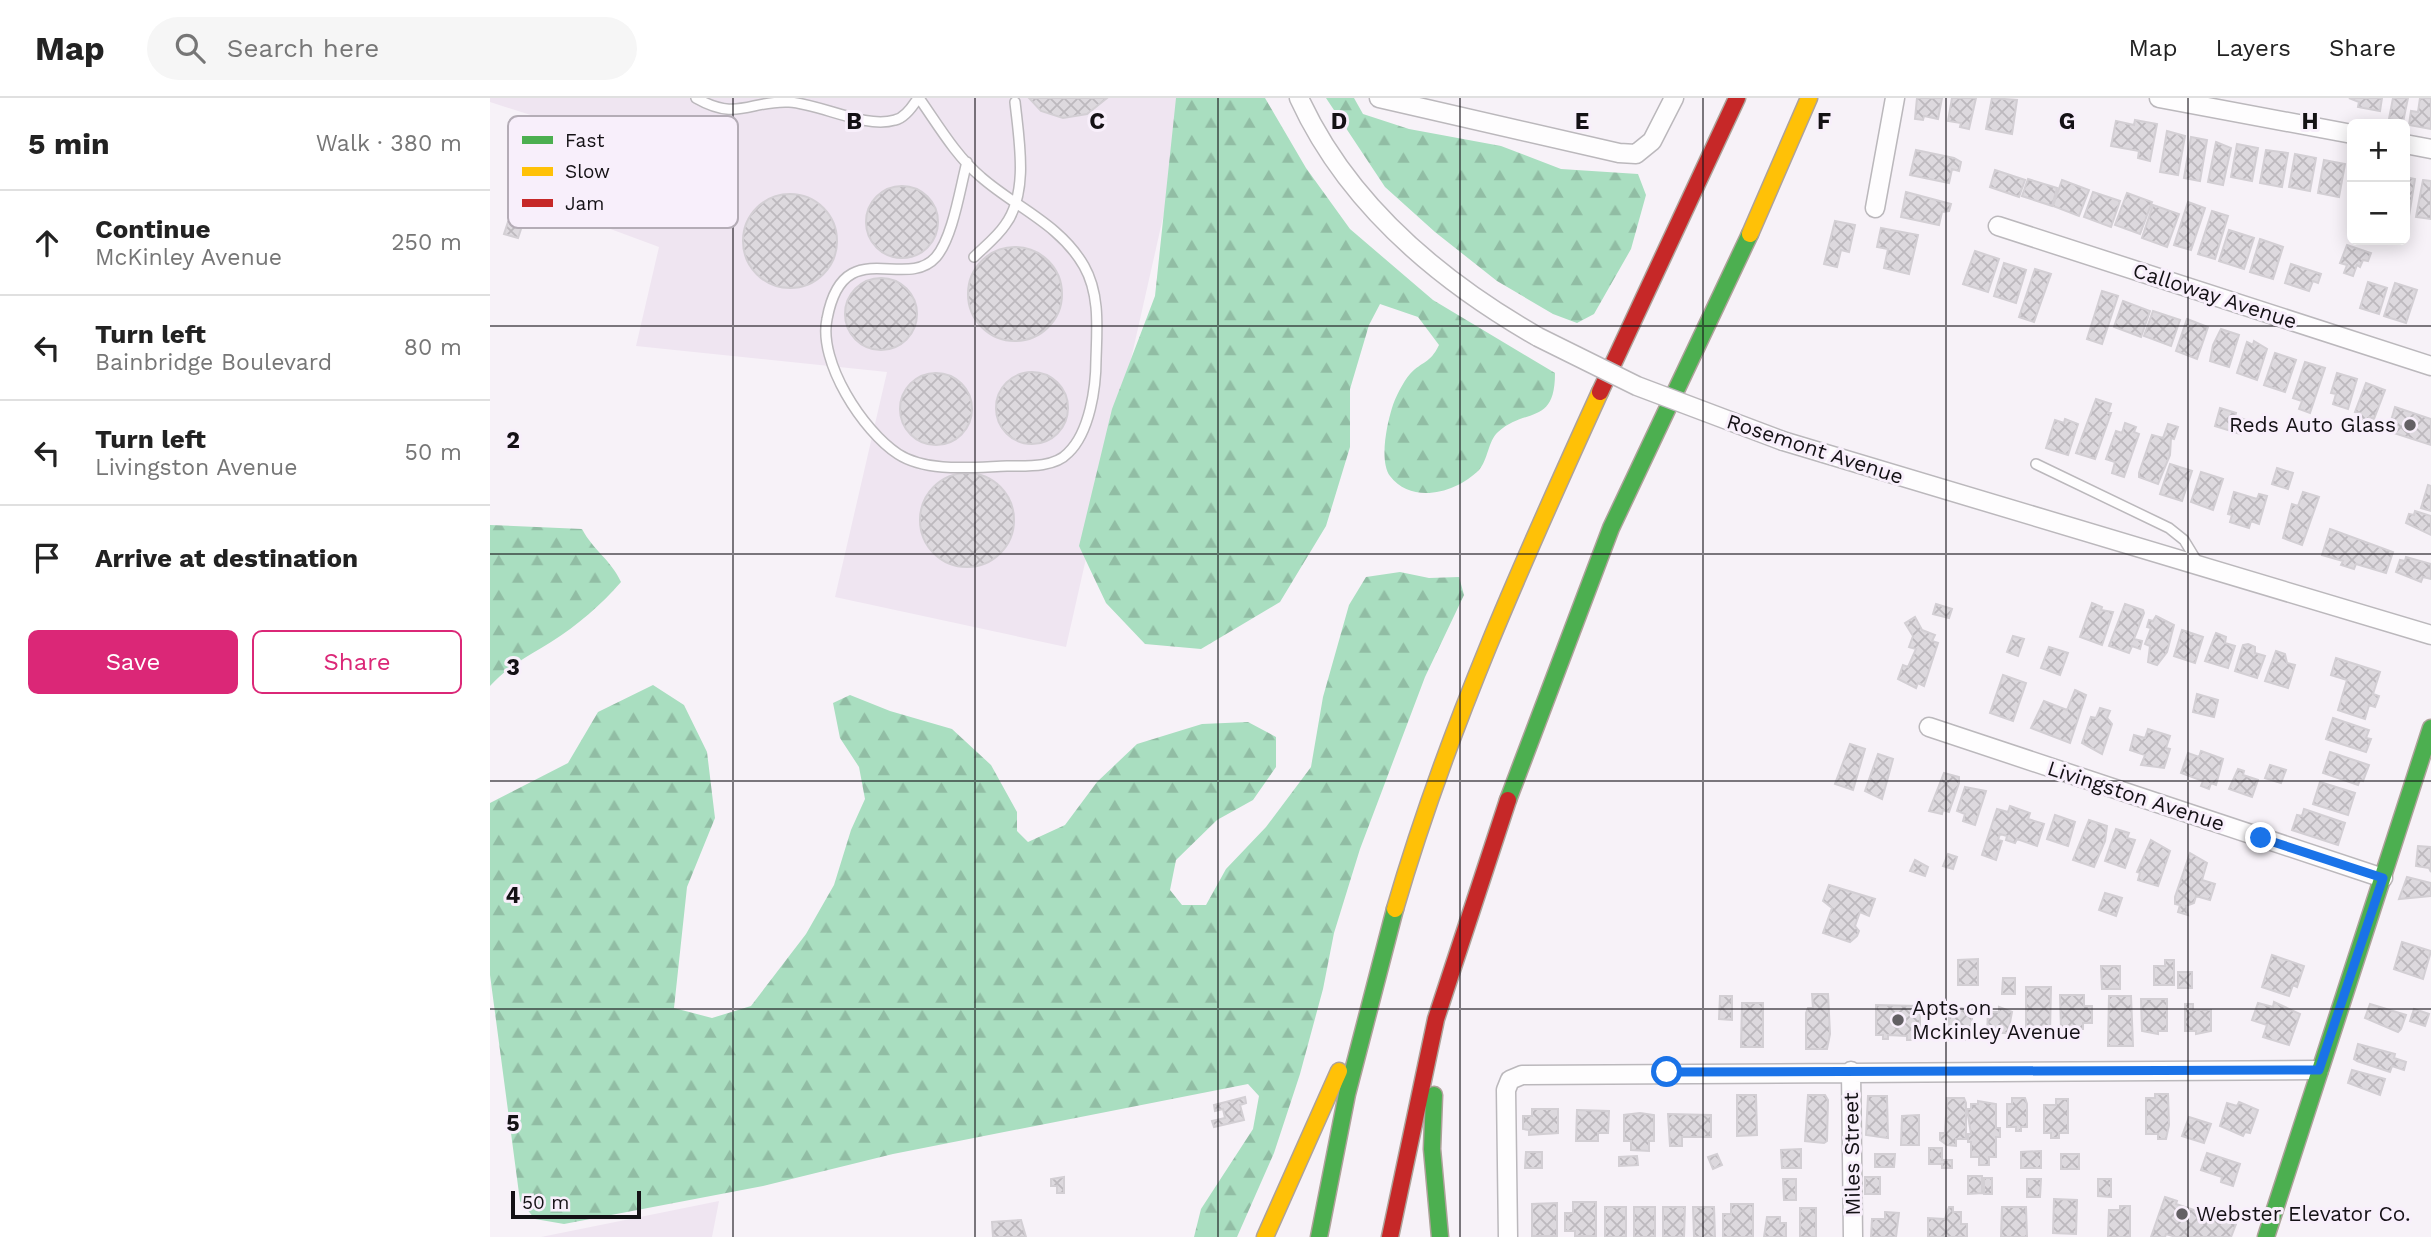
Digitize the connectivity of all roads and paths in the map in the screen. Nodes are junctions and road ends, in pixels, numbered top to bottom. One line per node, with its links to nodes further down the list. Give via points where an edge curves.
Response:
1 (696, 98): 2 (lane, via 714,108 742,110 789,102 872,120 896,120)
2 (918, 98): 14 (lane)
3 (1299, 98): 21 (street, Rosemont Avenue, bridge, via 1328,149 1400,236 1463,291 1538,337 1637,386 1783,441)
4 (1379, 98): 5 (street, via 1636,154 1652,141)
5 (1674, 98)
6 (1737, 98): 27 (main road, via 1475,677 1409,862)
7 (1809, 98): 26 (main road, via 1733,272 1611,528 1525,748)
8 (1895, 98): 16 (street)
9 (2160, 98): 11 (street)
10 (1015, 102): 15 (lane, via 1020,141)
11 (2347, 133)
12 (2410, 145): 13 (street)
13 (2431, 149)
14 (967, 162): 15 (lane); 15 (lane, via 944,246 934,259 920,268 867,268 848,276 835,292 826,322 838,382 867,422 899,454 927,464 1040,466 1068,454 1085,425 1096,371 1097,307 1085,268 1064,238)
15 (1017, 203): 18 (lane, via 1005,226)
16 (1875, 208)
17 (1998, 226): 19 (street, Calloway Avenue)
18 (974, 257)
19 (2431, 366)
20 (2036, 464): 21 (lane, via 2169,528 2184,540)
21 (2199, 564): 22 (street, Rosemont Avenue)
22 (2431, 635)
23 (1929, 727): 25 (street, Livingston Avenue)
24 (2431, 728): 25 (main road)
25 (2383, 878): 28 (main road)
26 (1446, 987): 32 (main road); 33 (main road, via 1432,1116)
27 (1367, 1009): 30 (main road); 31 (main road)
28 (2319, 1070): 29 (street); 36 (main road)
29 (1851, 1071): 34 (street, via 1536,1073 1510,1080 1505,1107); 35 (street, Miles Street)
30 (1265, 1237)
31 (1319, 1237)
32 (1390, 1237)
33 (1440, 1237)
34 (1508, 1237)
35 (1853, 1237)
36 (2266, 1237)

